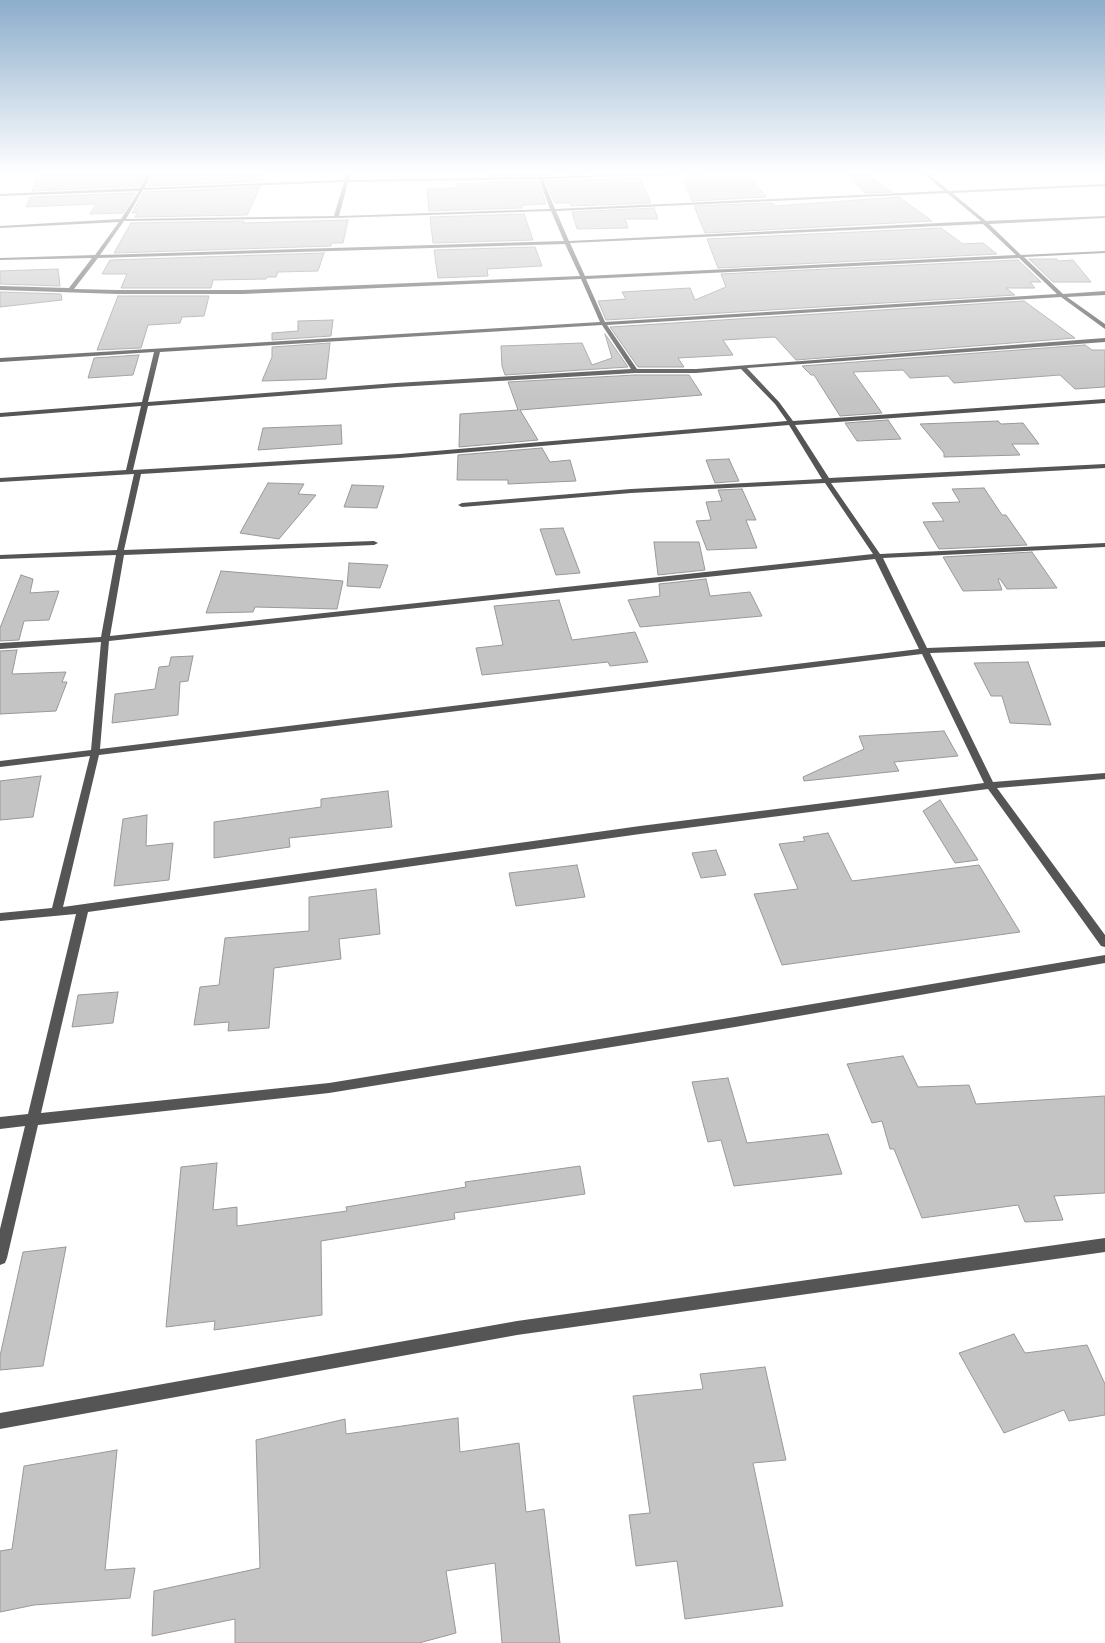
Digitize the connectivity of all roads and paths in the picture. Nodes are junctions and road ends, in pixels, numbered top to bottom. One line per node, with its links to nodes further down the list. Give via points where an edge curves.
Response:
1 (101, 248): 7 (street)
2 (389, 248): 7 (street)
3 (570, 248): 9 (street)
4 (1010, 248): 6 (street)
5 (1105, 252): 6 (street)
6 (1017, 255): 9 (street); 13 (street)
7 (94, 257): 8 (street); 11 (street)
8 (0, 259)
9 (582, 277): 11 (street, via 243,292); 14 (street)
10 (0, 288): 11 (street)
11 (71, 290)
12 (1105, 293): 13 (street)
13 (1061, 295): 14 (street); 15 (street)
14 (603, 323): 17 (street); 20 (street)
15 (1105, 327)
16 (1105, 340): 19 (street)
17 (157, 352): 18 (street); 22 (street)
18 (0, 360)
19 (742, 367): 20 (street); 24 (street, via 777,403)
20 (635, 371): 22 (street, via 396,385)
21 (1105, 401): 24 (street)
22 (145, 405): 23 (street); 26 (street)
23 (0, 416)
24 (791, 423): 26 (street, via 400,456); 28 (street)
25 (1105, 466): 28 (street)
26 (134, 472): 27 (street); 32 (street)
27 (0, 480)
28 (827, 481): 29 (street, via 631,491); 33 (street)
29 (462, 506)
30 (374, 543): 32 (street)
31 (1105, 545): 33 (street)
32 (120, 553): 34 (street); 35 (street)
33 (878, 556): 35 (street); 38 (street)
34 (0, 558)
35 (105, 639): 37 (street); 39 (street)
36 (1105, 644): 38 (street)
37 (0, 646)
38 (926, 651): 39 (street); 42 (street)
39 (95, 753): 40 (street); 44 (street)
40 (0, 764)
41 (1105, 776): 42 (street)
42 (990, 784): 43 (street); 46 (street)
43 (82, 909): 44 (street); 48 (street)
44 (56, 912): 45 (street)
45 (0, 917)
46 (1105, 943)
47 (1105, 959): 48 (street, via 329,1088)
48 (34, 1120): 49 (street); 51 (street)
49 (0, 1124)
50 (1105, 1245): 52 (street, via 517,1328)
51 (0, 1258)
52 (0, 1420)

